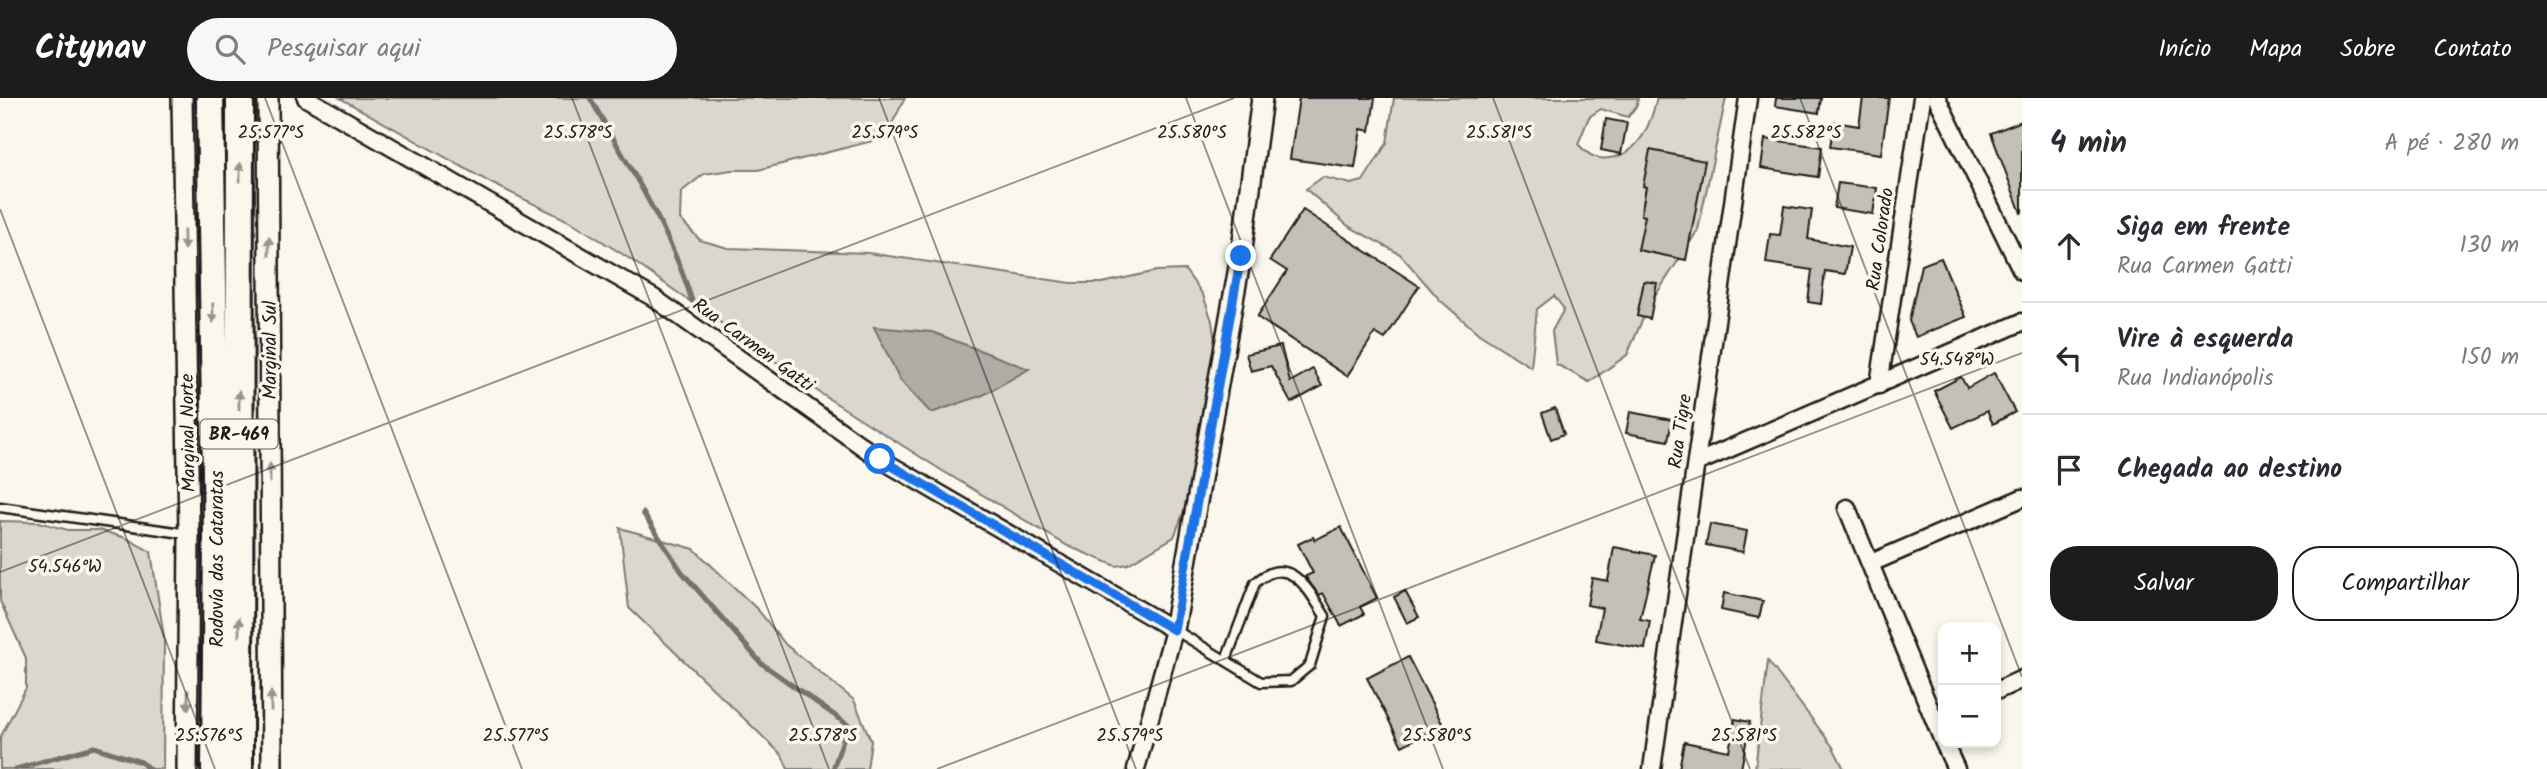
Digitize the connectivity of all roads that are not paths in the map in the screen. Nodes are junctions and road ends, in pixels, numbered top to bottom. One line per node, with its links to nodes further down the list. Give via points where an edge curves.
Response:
1 (182, 98): 17 (street, Marginal Norte, one-way to 17)
2 (210, 98): 22 (highway, Rodovía das Cataratas / BR-469, one-way to 22)
3 (240, 98): 29 (highway, Rodovía das Cataratas / BR-469, one-way to 3)
4 (268, 98): 30 (street, Marginal Sul, one-way to 4)
5 (306, 98): 19 (street, Rua Carmen Gatti, via 654,298 880,459)
6 (1262, 98): 19 (street, via 1241,256)
7 (1748, 98): 13 (street, Rua Tigre)
8 (1922, 98): 12 (street, Rua Colorado)
9 (1937, 98): 10 (street)
10 (2022, 271)
11 (2022, 322): 12 (street)
12 (1879, 386): 13 (street)
13 (1696, 463): 32 (street, Rua Tigre)
14 (2022, 498): 18 (street)
15 (0, 508): 17 (lane)
16 (1847, 508): 18 (street)
17 (189, 534): 26 (street, Marginal Norte, one-way to 26)
18 (1871, 563): 24 (street)
19 (1174, 630): 20 (lane); 31 (street)
20 (1226, 660): 20 (lane, via 1255,583 1264,574 1284,571 1302,580 1325,616 1310,665 1291,681 1261,682)
21 (2022, 679): 23 (street)
22 (216, 688): 27 (highway); 28 (highway, Rodovía das Cataratas / BR-469)
23 (2001, 689)
24 (1938, 717)
25 (1947, 748): 33 (street)
26 (187, 769)
27 (201, 769)
28 (215, 769)
29 (239, 769)
30 (272, 769)
31 (1136, 769)
32 (1651, 769)
33 (1956, 769)

